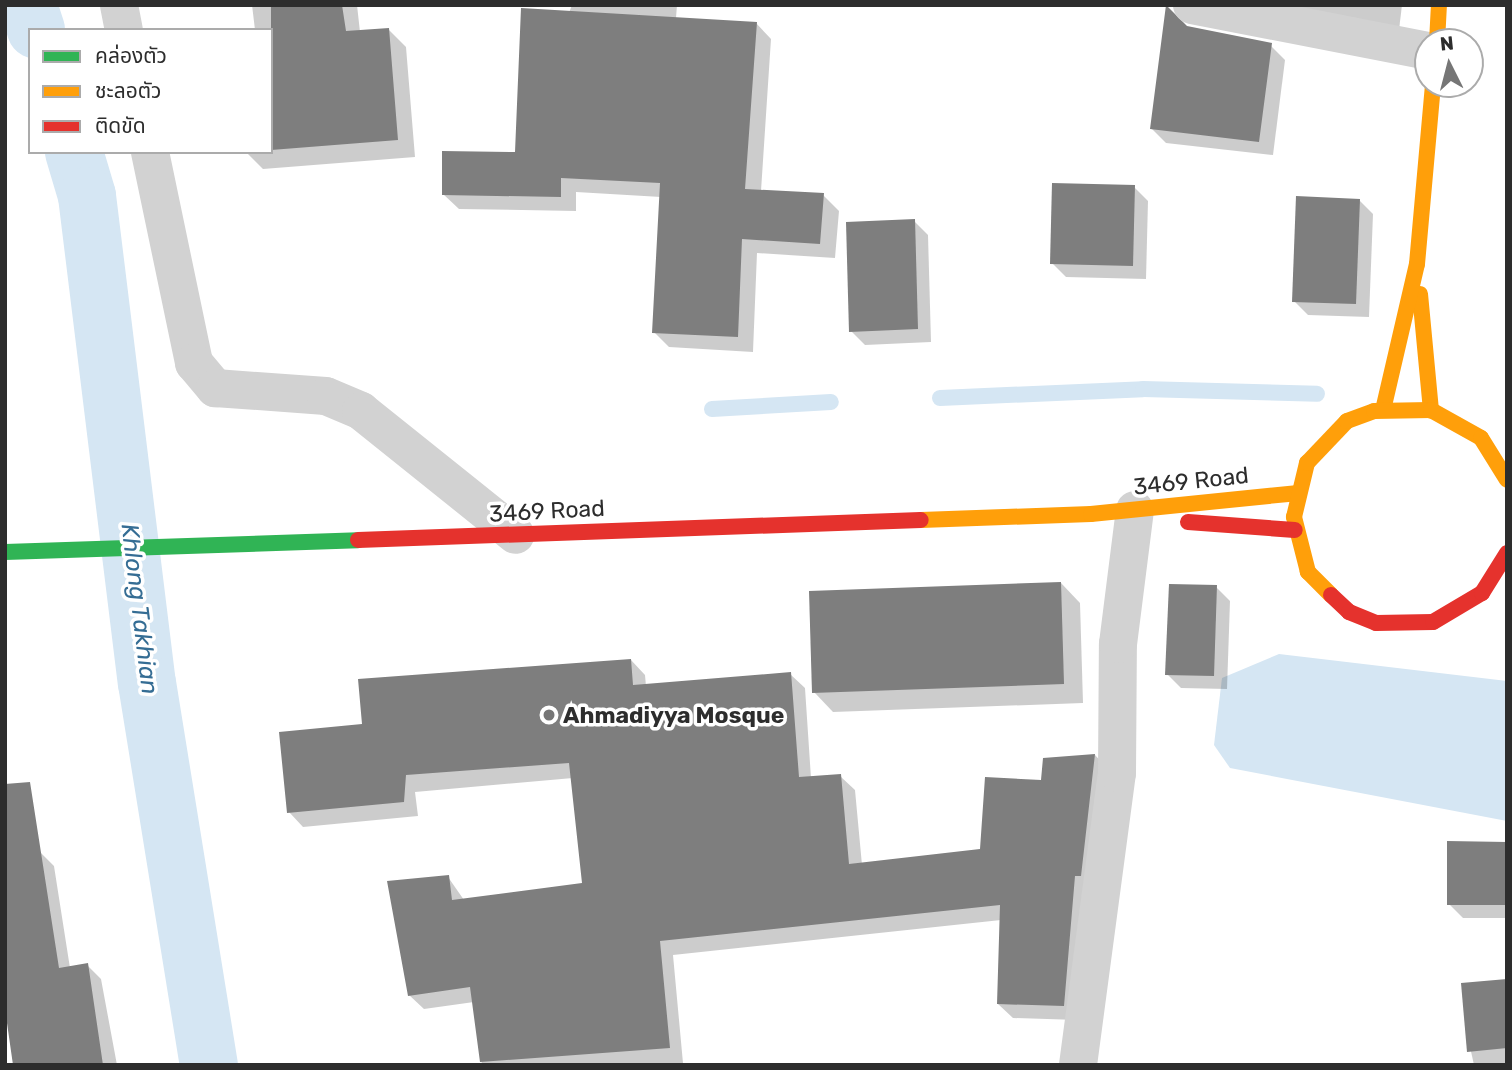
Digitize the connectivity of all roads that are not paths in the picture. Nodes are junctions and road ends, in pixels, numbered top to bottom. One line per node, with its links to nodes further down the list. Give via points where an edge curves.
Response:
1 (119, 5): 4 (street)
2 (1192, 5): 6 (street)
3 (1439, 5): 5 (street)
4 (124, 28)
5 (1438, 28)
6 (1414, 48)
7 (1432, 98): 9 (street)
8 (150, 154): 16 (street, via 194,363 215,388 326,396 361,411)
9 (1417, 264): 10 (street); 11 (street)
10 (1383, 410): 11 (street); 13 (street, via 1347,421 1325,439)
11 (1431, 410): 12 (street, via 1481,438)
12 (1507, 480)
13 (1296, 493): 14 (street, 3469 Road); 15 (street)
14 (1134, 514): 15 (street, 3469 Road); 16 (street, 3469 Road); 20 (street, via 1118,643 1117,773)
15 (1295, 530): 19 (street, via 1308,572 1326,594 1376,623 1433,622 1475,598)
16 (516, 535): 17 (street, 3469 Road)
17 (5, 552)
18 (1507, 553): 19 (street)
19 (1503, 571)
20 (1078, 1065)

